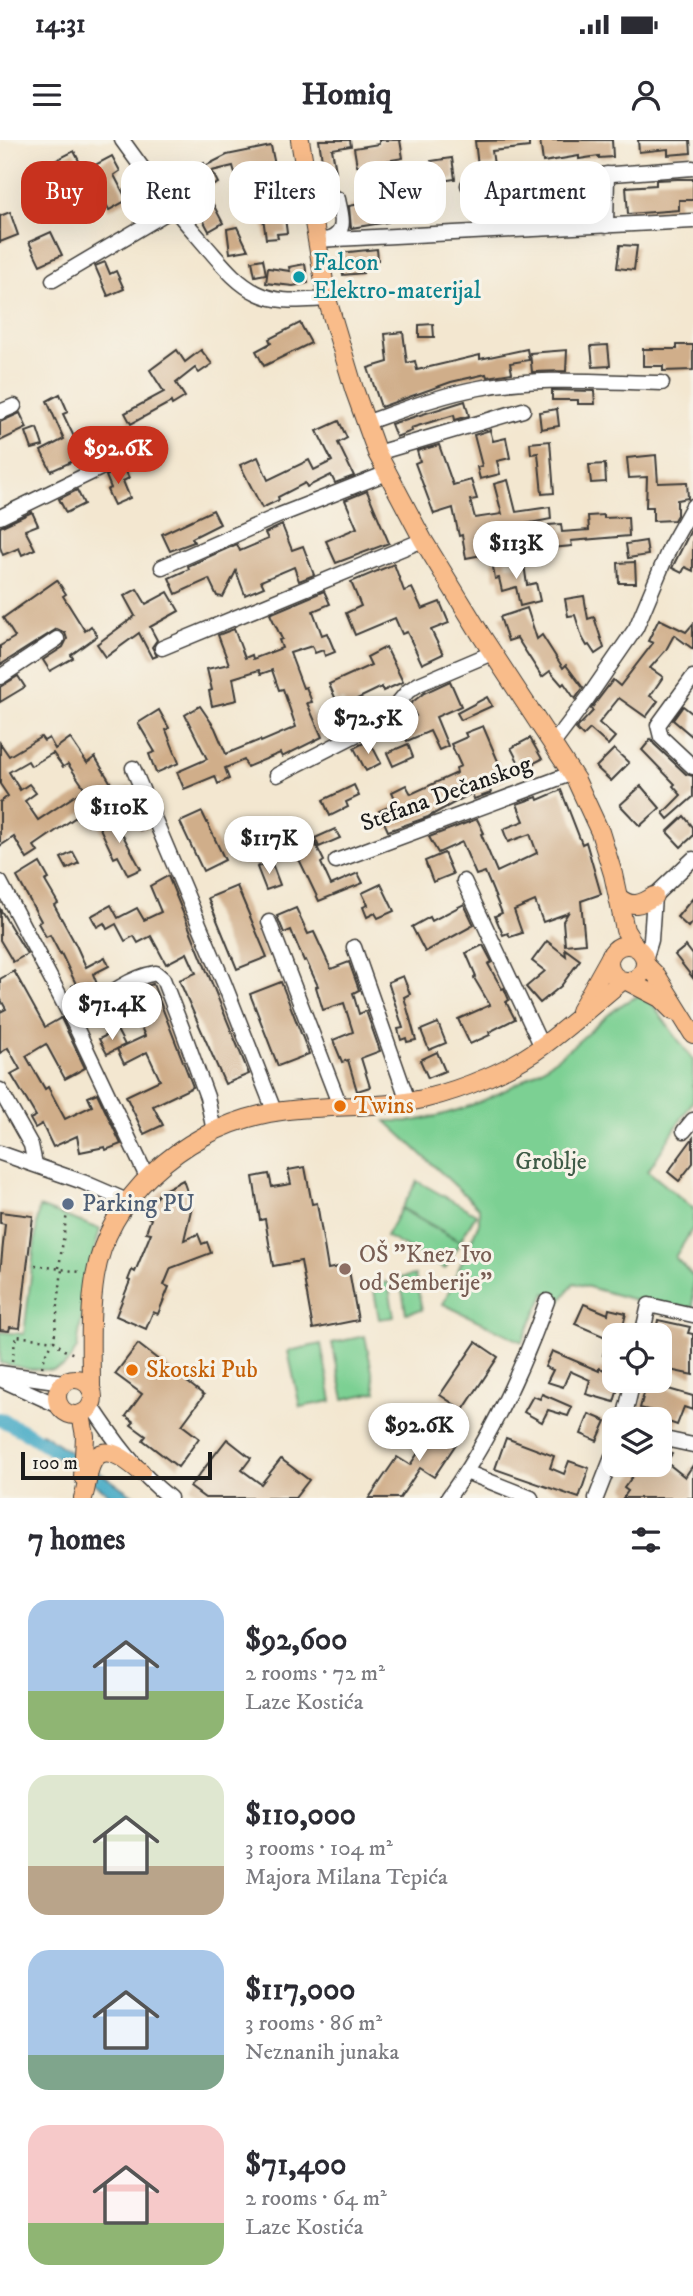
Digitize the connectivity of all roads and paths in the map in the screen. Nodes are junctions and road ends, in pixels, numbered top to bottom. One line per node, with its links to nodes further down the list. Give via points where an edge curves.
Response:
1 (122, 140): 3 (street)
2 (300, 140): 4 (main road, Stefana Dečanskog)
3 (138, 161)
4 (304, 161)
5 (693, 167): 6 (street)
6 (610, 174)
7 (340, 210): 13 (street, via 343,226 339,233)
8 (693, 222): 12 (street)
9 (147, 224): 14 (street)
10 (186, 224): 15 (street, via 223,266 258,294 283,300)
11 (318, 224): 13 (main road, Stefana Dečanskog)
12 (607, 226): 13 (street)
13 (322, 239): 15 (main road, Stefana Dečanskog)
14 (53, 279)
15 (327, 299): 18 (main road, Stefana Dečanskog)
16 (662, 383): 18 (street, via 559,380 481,387)
17 (523, 410): 19 (street)
18 (366, 423): 19 (main road, Stefana Dečanskog)
19 (377, 453): 21 (main road, Stefana Dečanskog)
20 (117, 460): 23 (street)
21 (387, 473): 24 (main road, Stefana Dečanskog); 25 (street)
22 (693, 506): 31 (street, via 636,628)
23 (0, 517)
24 (423, 540): 27 (street); 28 (main road, Stefana Dečanskog)
25 (162, 567)
26 (57, 639): 29 (street)
27 (162, 648)
28 (492, 653): 31 (main road, Stefana Dečanskog); 35 (street, via 419,684 383,721)
29 (0, 677)
30 (693, 677): 32 (street, via 658,725 661,737)
31 (553, 744): 34 (main road, Stefana Dečanskog)
32 (693, 767)
33 (133, 768): 55 (street)
34 (573, 773): 37 (street, Stefana Dečanskog); 38 (main road, Stefana Dečanskog)
35 (277, 775)
36 (693, 859): 41 (street)
37 (336, 862)
38 (613, 874): 42 (main road); 46 (main road)
39 (464, 881): 51 (street)
40 (0, 882): 49 (street)
41 (654, 896): 42 (main road, via 639,904); 45 (street, via 651,940)
42 (618, 897): 45 (main road, via 625,930)
43 (269, 922): 54 (street)
44 (354, 947): 53 (street)
45 (641, 955): 46 (main road, via 620,946); 47 (main road, via 639,977); 50 (main road)
46 (611, 956): 47 (main road, via 610,969); 48 (main road)
47 (624, 981): 48 (main road); 50 (main road, via 660,998)
48 (575, 1020): 51 (main road)
49 (73, 1021): 56 (street, via 116,990 156,973 163,979 208,1097); 59 (street)
50 (689, 1028)
51 (542, 1047): 53 (main road, via 457,1089)
52 (0, 1090): 58 (street, via 32,1145)
53 (408, 1101): 54 (main road)
54 (340, 1106): 55 (main road)
55 (275, 1113): 56 (main road)
56 (214, 1131): 59 (main road, via 175,1153)
57 (0, 1153): 58 (street)
58 (34, 1164): 60 (street)
59 (147, 1177): 60 (main road)
60 (127, 1202): 64 (main road)
61 (68, 1206): 63 (path)
62 (35, 1265): 63 (path)
63 (61, 1268): 64 (path); 69 (path)
64 (95, 1274): 68 (main road)
65 (547, 1301): 80 (street, via 527,1357)
66 (693, 1315): 67 (street, via 649,1305)
67 (645, 1323)
68 (92, 1327): 70 (main road); 75 (main road)
69 (54, 1341): 70 (path); 71 (path, via 16,1336); 72 (path)
70 (80, 1356): 74 (main road)
71 (6, 1370): 74 (street)
72 (41, 1373)
73 (0, 1379): 75 (street)
74 (66, 1381): 75 (main road, via 57,1393); 75 (main road, via 82,1380)
75 (79, 1407): 78 (main road); 79 (street)
76 (672, 1441): 77 (street)
77 (693, 1445)
78 (88, 1458): 79 (main road, via 112,1452); 82 (main road)
79 (141, 1472): 83 (street)
80 (466, 1472): 84 (street); 85 (street)
81 (604, 1477): 86 (street)
82 (83, 1498)
83 (170, 1498)
84 (448, 1498)
85 (531, 1498)
86 (596, 1498)

